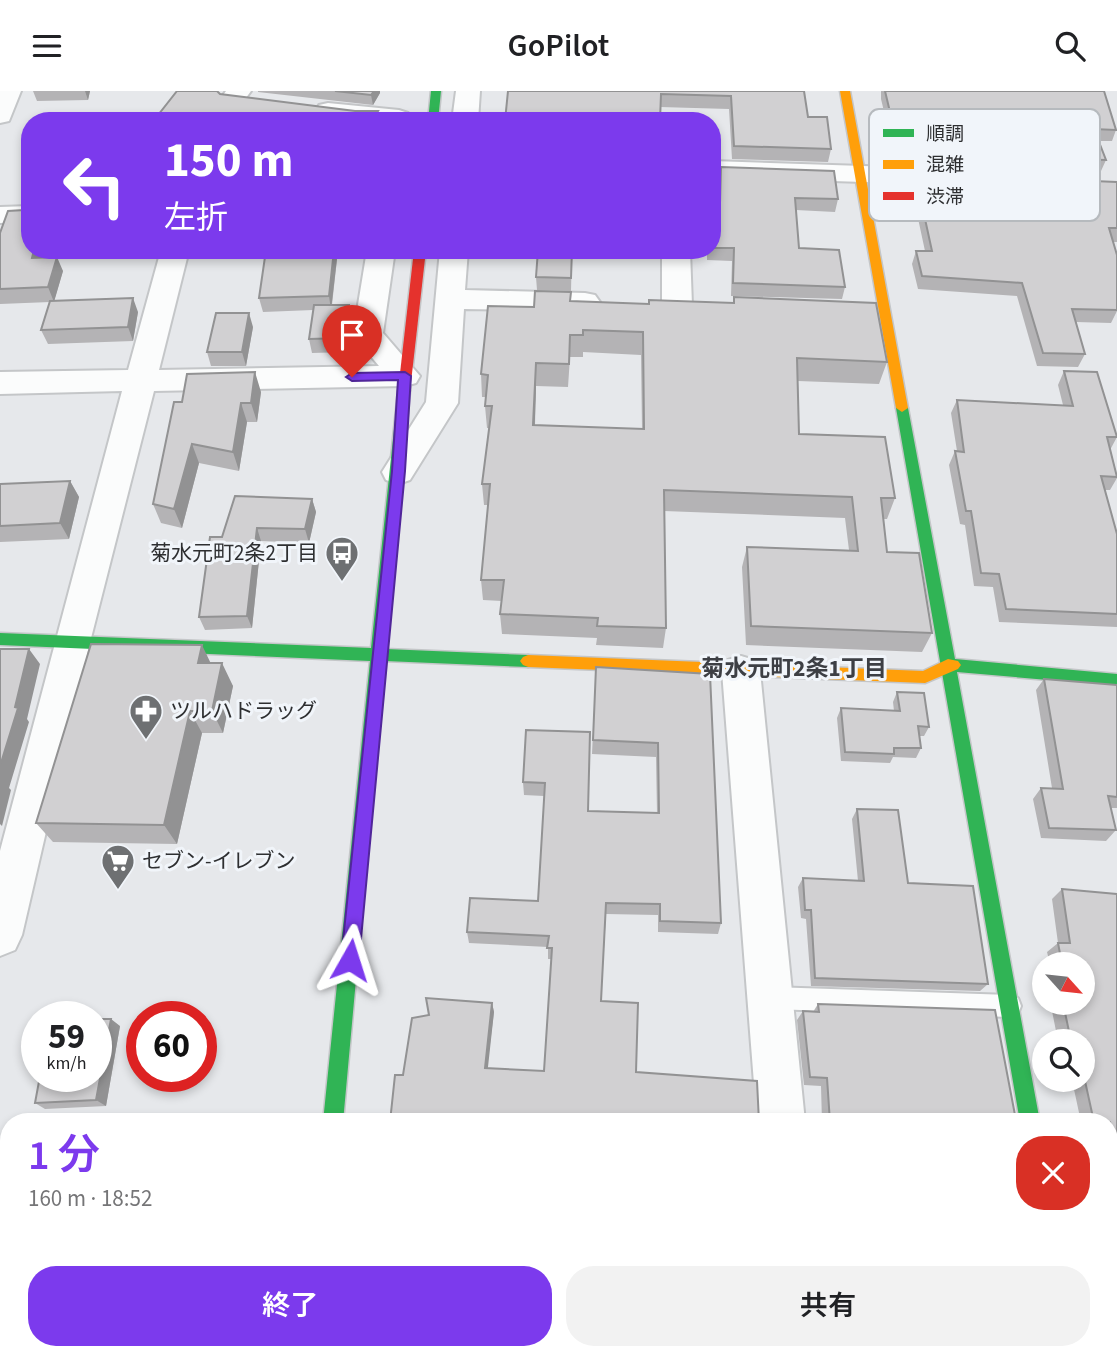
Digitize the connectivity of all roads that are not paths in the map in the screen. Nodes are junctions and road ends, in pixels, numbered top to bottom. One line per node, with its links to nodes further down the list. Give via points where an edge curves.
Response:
1 (9, 91): 13 (street)
2 (402, 91): 10 (street)
3 (436, 91): 11 (street)
4 (468, 91): 12 (street)
5 (845, 91): 15 (street)
6 (244, 98): 8 (street)
7 (302, 107): 9 (street)
8 (227, 112)
9 (342, 112)
10 (399, 112)
11 (434, 112)
12 (466, 112)
13 (0, 115)
14 (721, 169): 15 (street)
15 (860, 173): 16 (street); 34 (street, via 871,312)
16 (869, 173)
17 (21, 214): 18 (street)
18 (0, 215)
19 (173, 259): 28 (street)
20 (380, 259): 27 (street, via 368,335)
21 (419, 259): 27 (street)
22 (453, 259): 24 (street)
23 (676, 259): 26 (street)
24 (450, 299): 25 (street); 30 (street, via 442,403)
25 (610, 303)
26 (677, 305)
27 (405, 376): 28 (street); 30 (street)
28 (142, 380): 29 (street); 32 (street)
29 (0, 383)
30 (398, 471): 33 (street)
31 (0, 639): 32 (street)
32 (72, 642): 33 (street); 37 (street)
33 (380, 656): 35 (street); 40 (street)
34 (948, 665): 35 (street, via 925,677); 36 (street); 39 (street)
35 (741, 671): 38 (street)
36 (1117, 680)
37 (0, 935)
38 (771, 998): 39 (lane); 41 (street)
39 (1010, 1006): 42 (street)
40 (334, 1113)
41 (780, 1113)
42 (1028, 1113)

